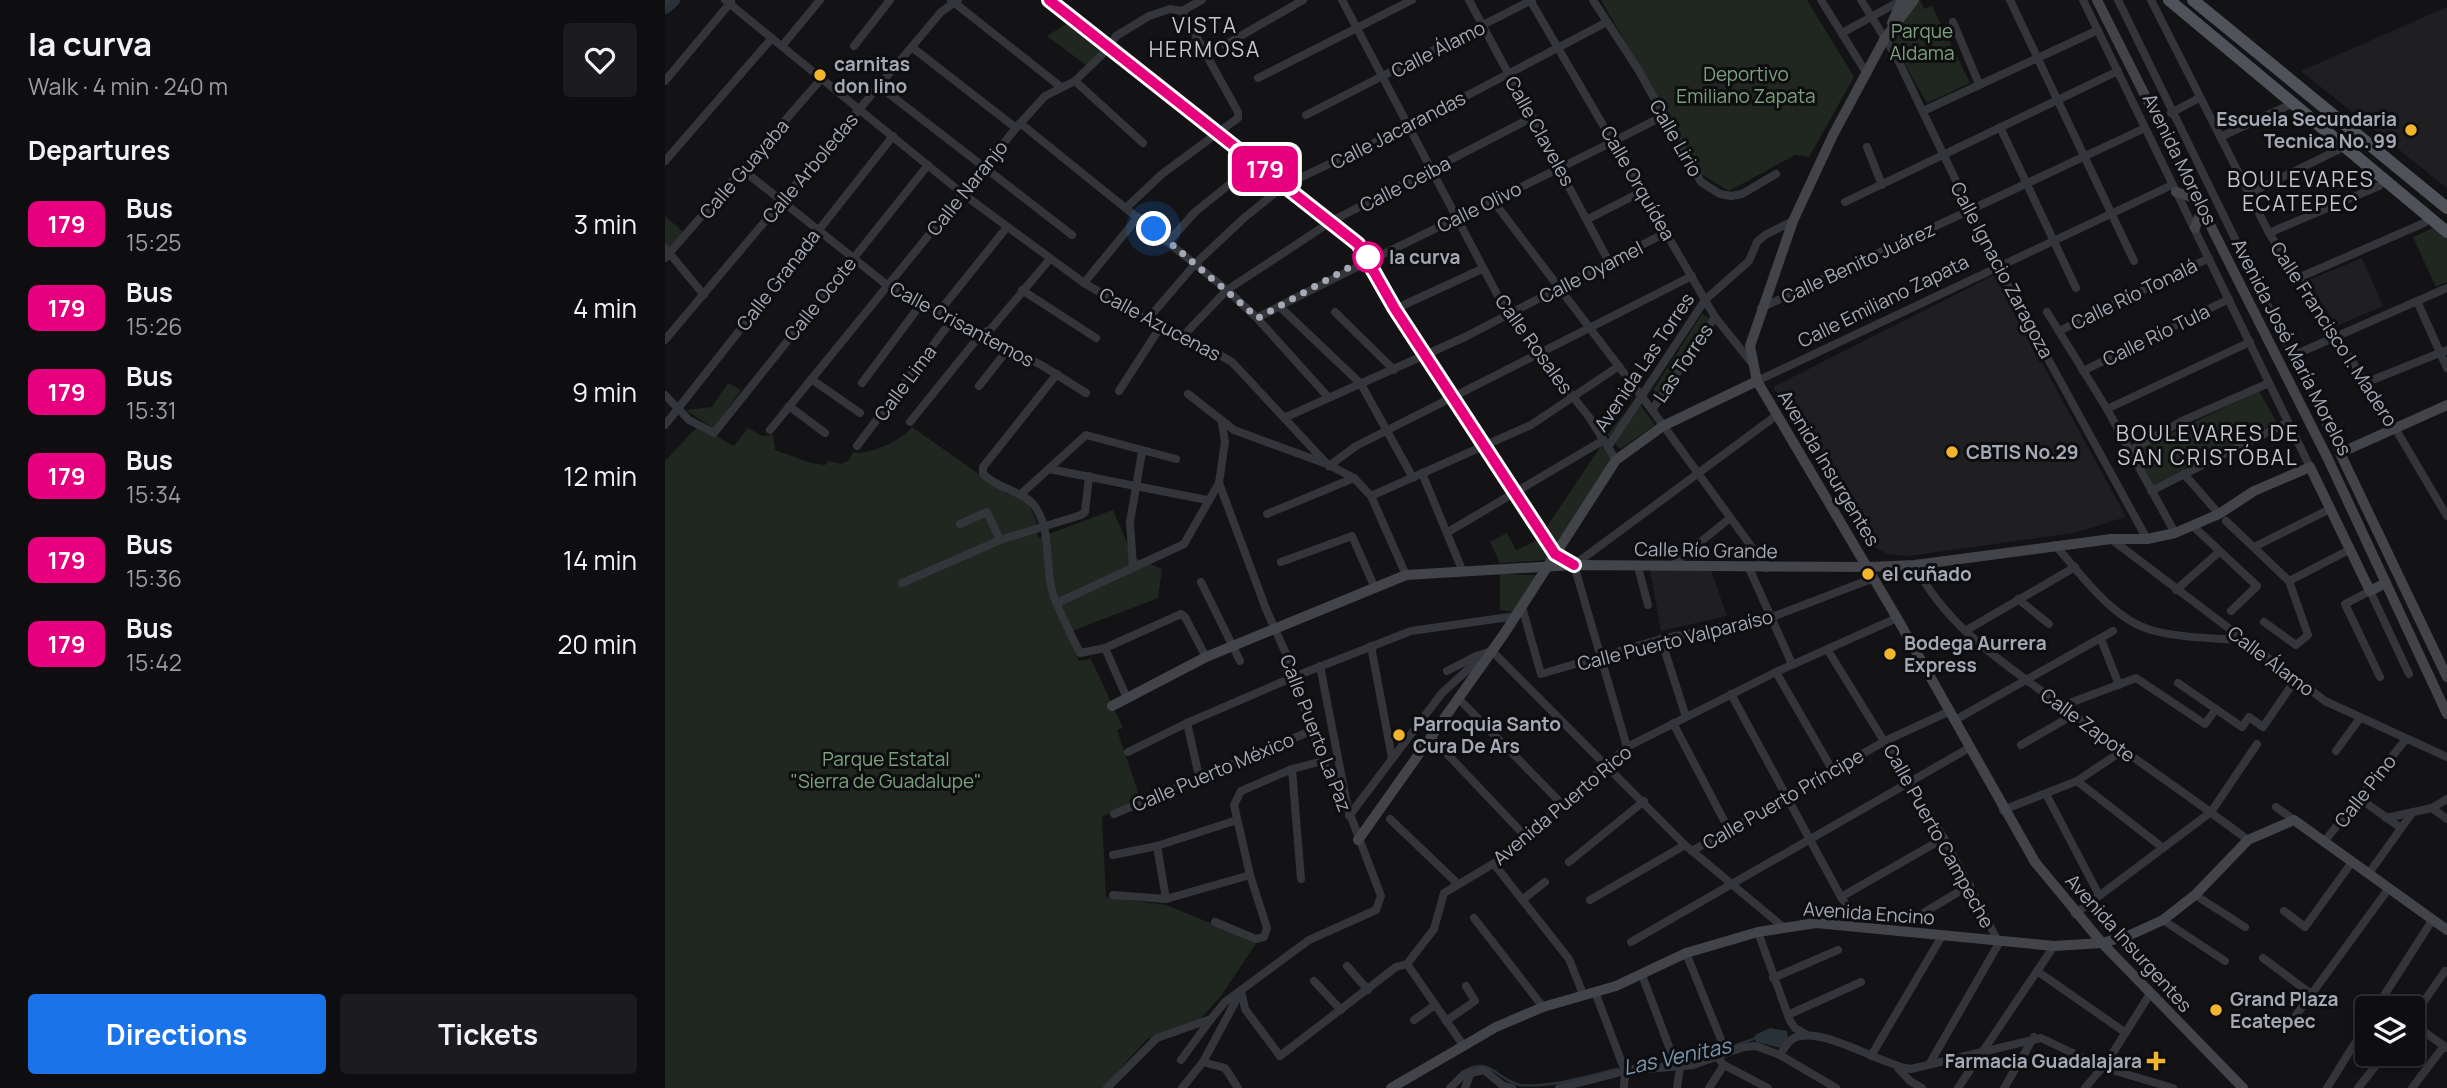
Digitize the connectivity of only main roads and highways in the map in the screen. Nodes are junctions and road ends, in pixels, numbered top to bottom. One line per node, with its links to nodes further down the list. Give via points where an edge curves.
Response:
1 (1049, 0): 19 (main road, via 1358,244 1395,309)
2 (1902, 0): 7 (main road, Avenida Insurgentes)
3 (1914, 0): 7 (main road, Avenida Insurgentes)
4 (2097, 0): 9 (main road, Avenida José María Morelos)
5 (2169, 0): 12 (main road)
6 (2193, 0): 10 (main road)
7 (1892, 26): 13 (main road, Avenida Insurgentes, via 1793,221 1750,346)
8 (2174, 188): 9 (main road)
9 (2200, 204): 11 (main road); 15 (main road, Avenida José María Morelos)
10 (2447, 208)
11 (2195, 228)
12 (2447, 232)
13 (1757, 382): 16 (main road, Calle Emiliano Zapata, via 1663,426); 21 (main road, Avenida Insurgentes)
14 (2447, 405): 18 (main road, Avenida José María Morelos, via 2340,453)
15 (2328, 459): 18 (main road); 23 (main road, Avenida José María Morelos)
16 (1616, 460): 19 (main road, Avenida Las Torres)
17 (2310, 467): 21 (main road, Calle Río Grande, via 2254,491 2223,518 2175,533); 23 (main road, Avenida Morelos, via 2370,591)
18 (2359, 494): 24 (main road, Avenida José María Morelos)
19 (1555, 554): 20 (main road); 22 (main road, Avenida Las Torres)
20 (1574, 565): 21 (main road, Calle Río Grande); 22 (main road, Calle Río Grande)
21 (1867, 567): 29 (main road, Avenida Insurgentes, via 2035,862)
22 (1545, 568): 25 (main road, Calle Río Grande, via 1406,575 1206,657); 27 (main road, Avenida Las Torres)
23 (2386, 583): 26 (main road, Avenida José María Morelos)
24 (2447, 677)
25 (1111, 706)
26 (2447, 714)
27 (1358, 840)
28 (2447, 930): 29 (main road, Avenida Encino, via 2294,820 2248,840 2195,895 2163,920)
29 (2102, 943): 30 (main road, Avenida Encino, via 1999,943 1816,923 1758,932 1686,953 1642,975 1543,1007); 31 (main road, Avenida Insurgentes)
30 (1390, 1087)
31 (2243, 1088)

